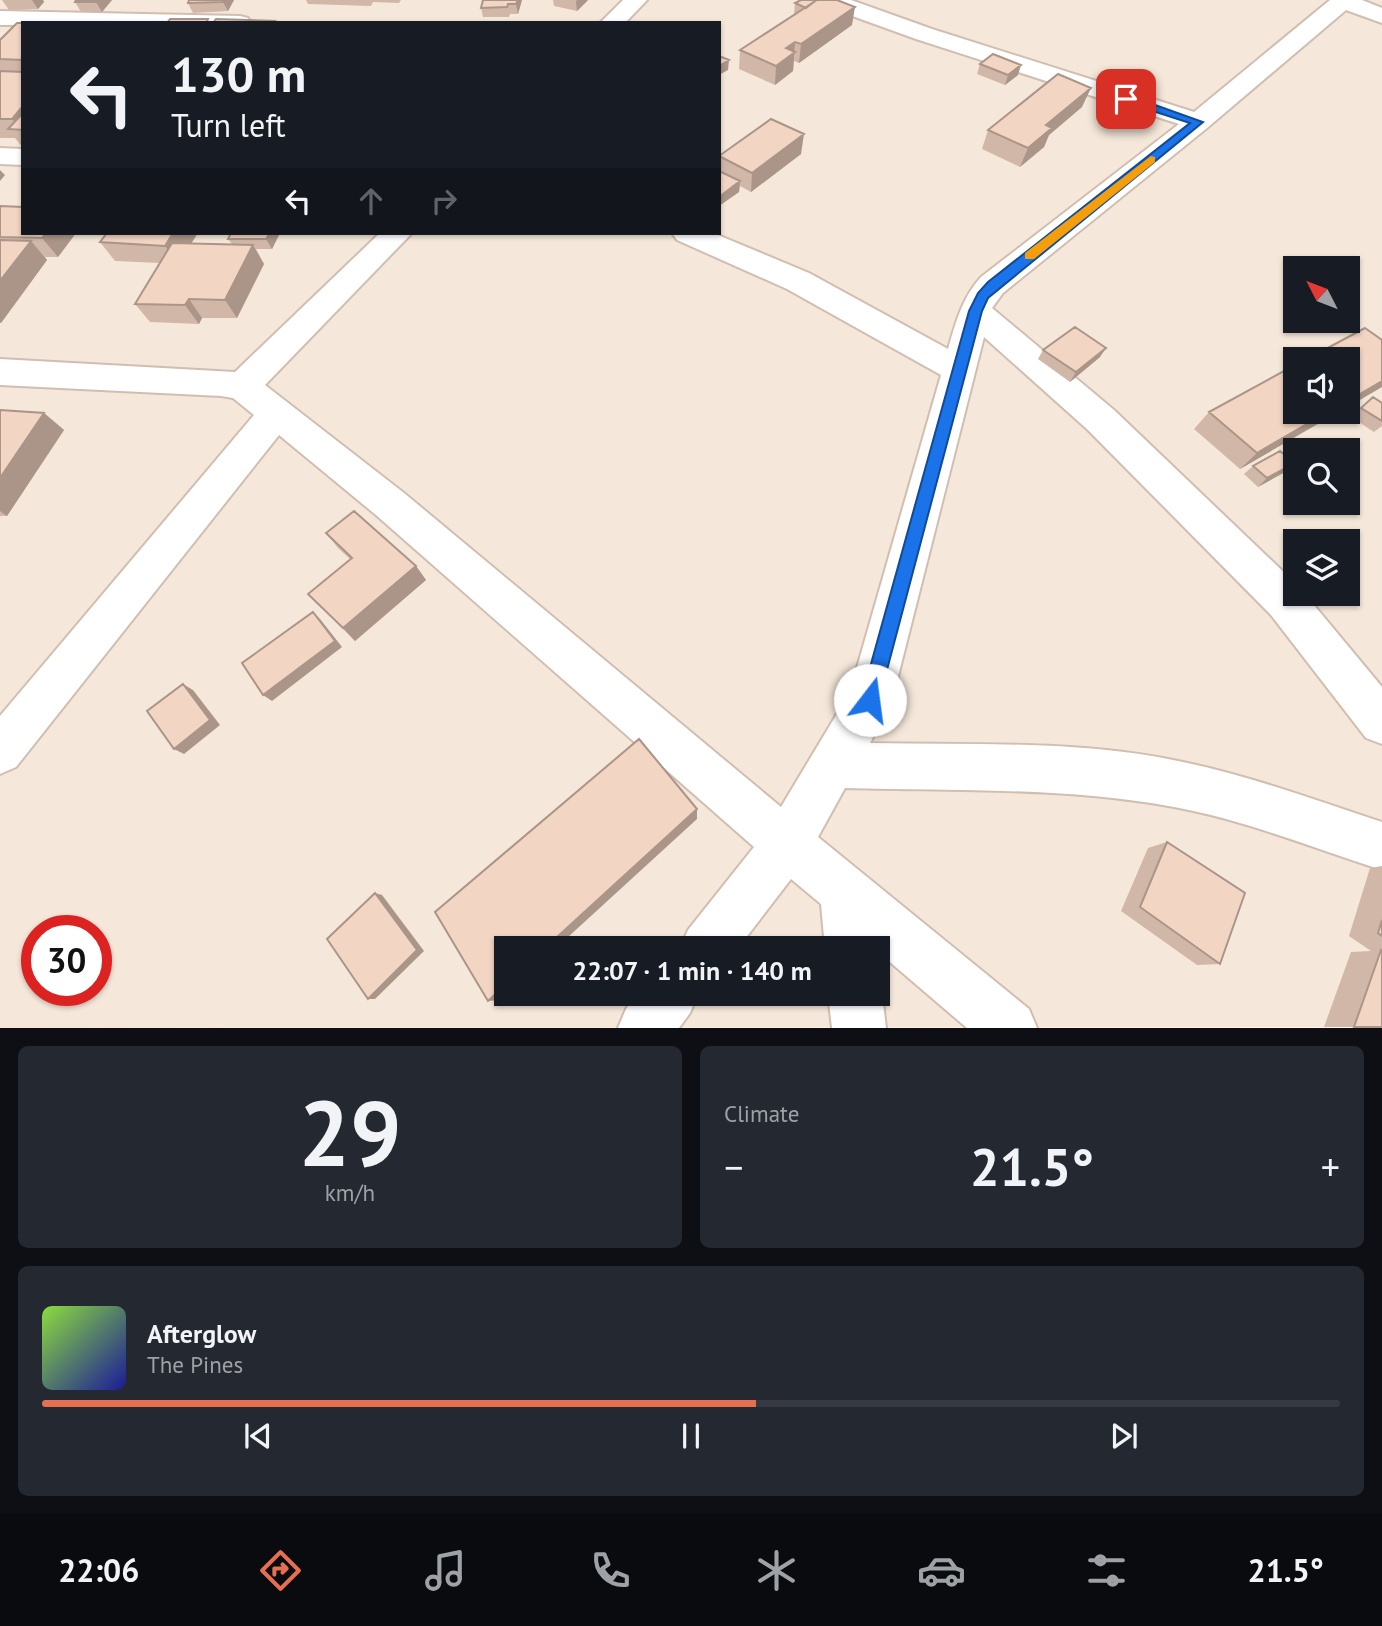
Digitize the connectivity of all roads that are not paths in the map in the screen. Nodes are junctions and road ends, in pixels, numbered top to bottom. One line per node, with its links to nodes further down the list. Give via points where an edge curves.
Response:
1 (636, 0): 7 (street)
2 (830, 0): 8 (street)
3 (1343, 0): 4 (street); 8 (street)
4 (1382, 16)
5 (0, 18): 6 (street)
6 (144, 21)
7 (613, 21)
8 (1198, 122): 13 (street, via 992,285)
9 (0, 156): 10 (street)
10 (21, 157)
11 (395, 235): 16 (street)
12 (692, 235): 14 (street, via 798,281)
13 (975, 311): 14 (street); 18 (street, via 1101,420 1286,602)
14 (959, 370): 20 (street, via 870,700)
15 (0, 372): 16 (street)
16 (242, 386): 17 (street)
17 (276, 413): 19 (street); 21 (street, via 390,504)
18 (1382, 722)
19 (0, 751)
20 (835, 765): 21 (street); 22 (street, via 1058,771 1149,779 1241,801)
21 (787, 844): 23 (street); 24 (street)
22 (1382, 846)
23 (845, 893): 25 (street); 30 (street)
24 (715, 936)
25 (850, 936)
26 (662, 1006): 28 (street)
27 (856, 1006): 29 (street)
28 (645, 1027)
29 (859, 1027)
30 (1010, 1027)

